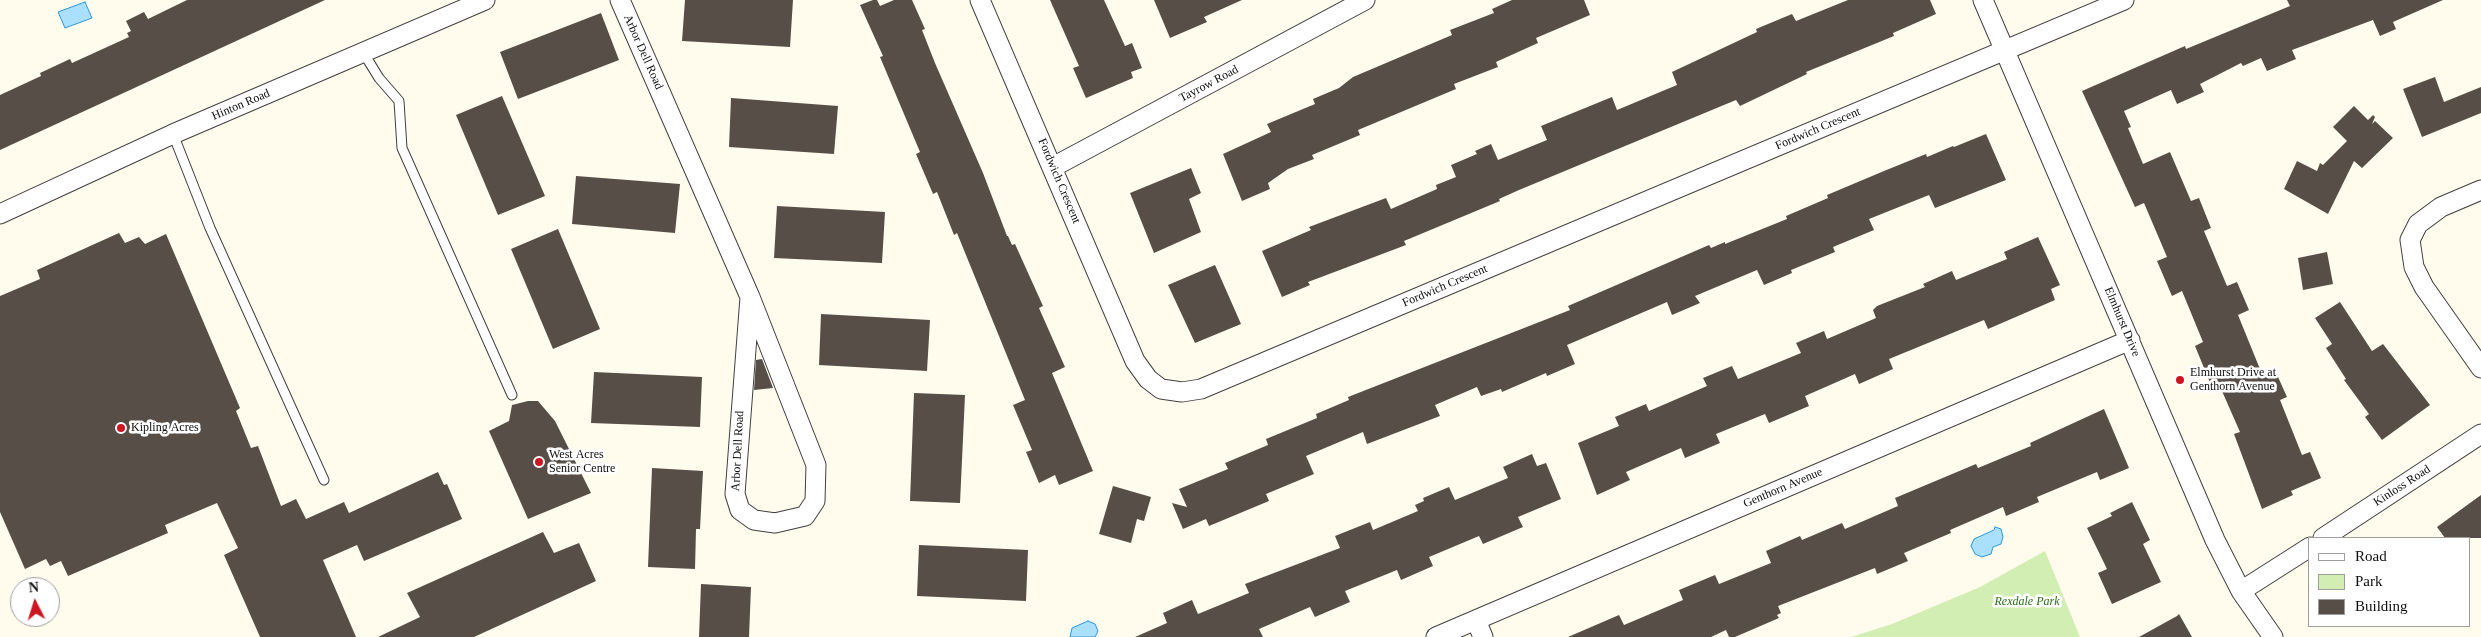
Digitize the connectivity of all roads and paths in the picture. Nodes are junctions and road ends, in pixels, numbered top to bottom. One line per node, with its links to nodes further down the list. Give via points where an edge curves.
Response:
1 (485, 0): 8 (street, Hinton Road)
2 (620, 0): 13 (street, Arbor Dell Road)
3 (980, 0): 10 (street, Fordwich Crescent)
4 (1365, 0): 10 (street, Tayrow Road)
5 (1984, 0): 7 (street, Elmhurst Drive)
6 (2124, 0): 7 (street, Fordwich Crescent)
7 (2005, 50): 10 (street, Fordwich Crescent, via 1200,389 1182,392 1161,389 1148,379 1135,361); 14 (street, Elmhurst Drive)
8 (363, 52): 9 (street, Hinton Road); 16 (lane, via 398,101 402,148)
9 (173, 134): 12 (street, Hinton Road); 18 (lane, via 210,228)
10 (1053, 167)
11 (2481, 190): 15 (street, via 2441,207 2418,224 2410,240 2414,267 2424,287)
12 (0, 214)
13 (750, 297): 13 (street, Arbor Dell Road, via 816,465 815,502 805,516 775,523 754,520 740,510 735,494)
14 (2130, 340): 21 (street, Elmhurst Drive, via 2215,540); 22 (street, Genthorn Avenue)
15 (2481, 368)
16 (512, 396)
17 (2481, 434): 19 (street, Kinloss Road)
18 (324, 480)
19 (2325, 537)
20 (2308, 548): 21 (street)
21 (2241, 591): 24 (street, Elmhurst Drive)
22 (1480, 628): 23 (street, Genthorn Avenue)
23 (1436, 637)
24 (2273, 637)

